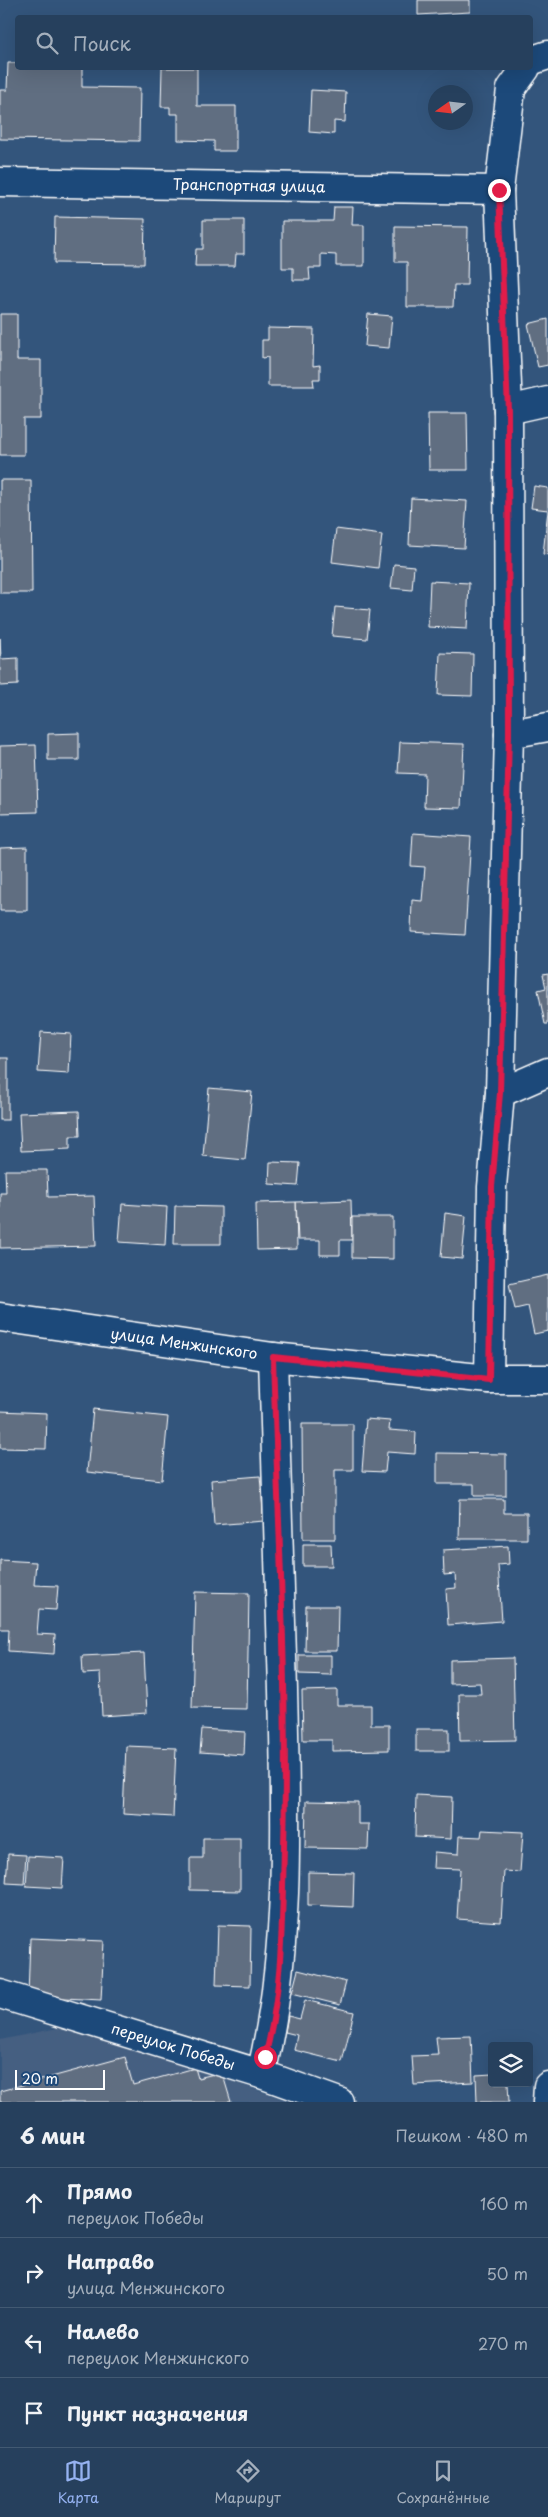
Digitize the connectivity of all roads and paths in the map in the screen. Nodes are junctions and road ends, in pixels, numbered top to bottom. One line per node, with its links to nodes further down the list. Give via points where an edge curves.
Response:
1 (527, 70): 3 (street, via 511,89)
2 (0, 182): 3 (street, Транспортная улица)
3 (499, 190): 5 (street)
4 (548, 401): 5 (street)
5 (508, 410): 7 (street)
6 (548, 727): 7 (street)
7 (509, 734): 9 (street)
8 (548, 1072): 9 (street)
9 (500, 1093): 13 (street, via 492,1187)
10 (0, 1317): 11 (street, улица Менжинского)
11 (273, 1357): 13 (street, улица Менжинского); 15 (street, via 286,1788 282,1939 271,2034)
12 (548, 1379): 13 (street, улица Менжинского)
13 (489, 1380)
14 (0, 1994): 15 (street, переулок Победы)
15 (261, 2074): 17 (street, переулок Победы)
16 (548, 2086): 18 (street)
17 (339, 2102)
18 (547, 2102)

